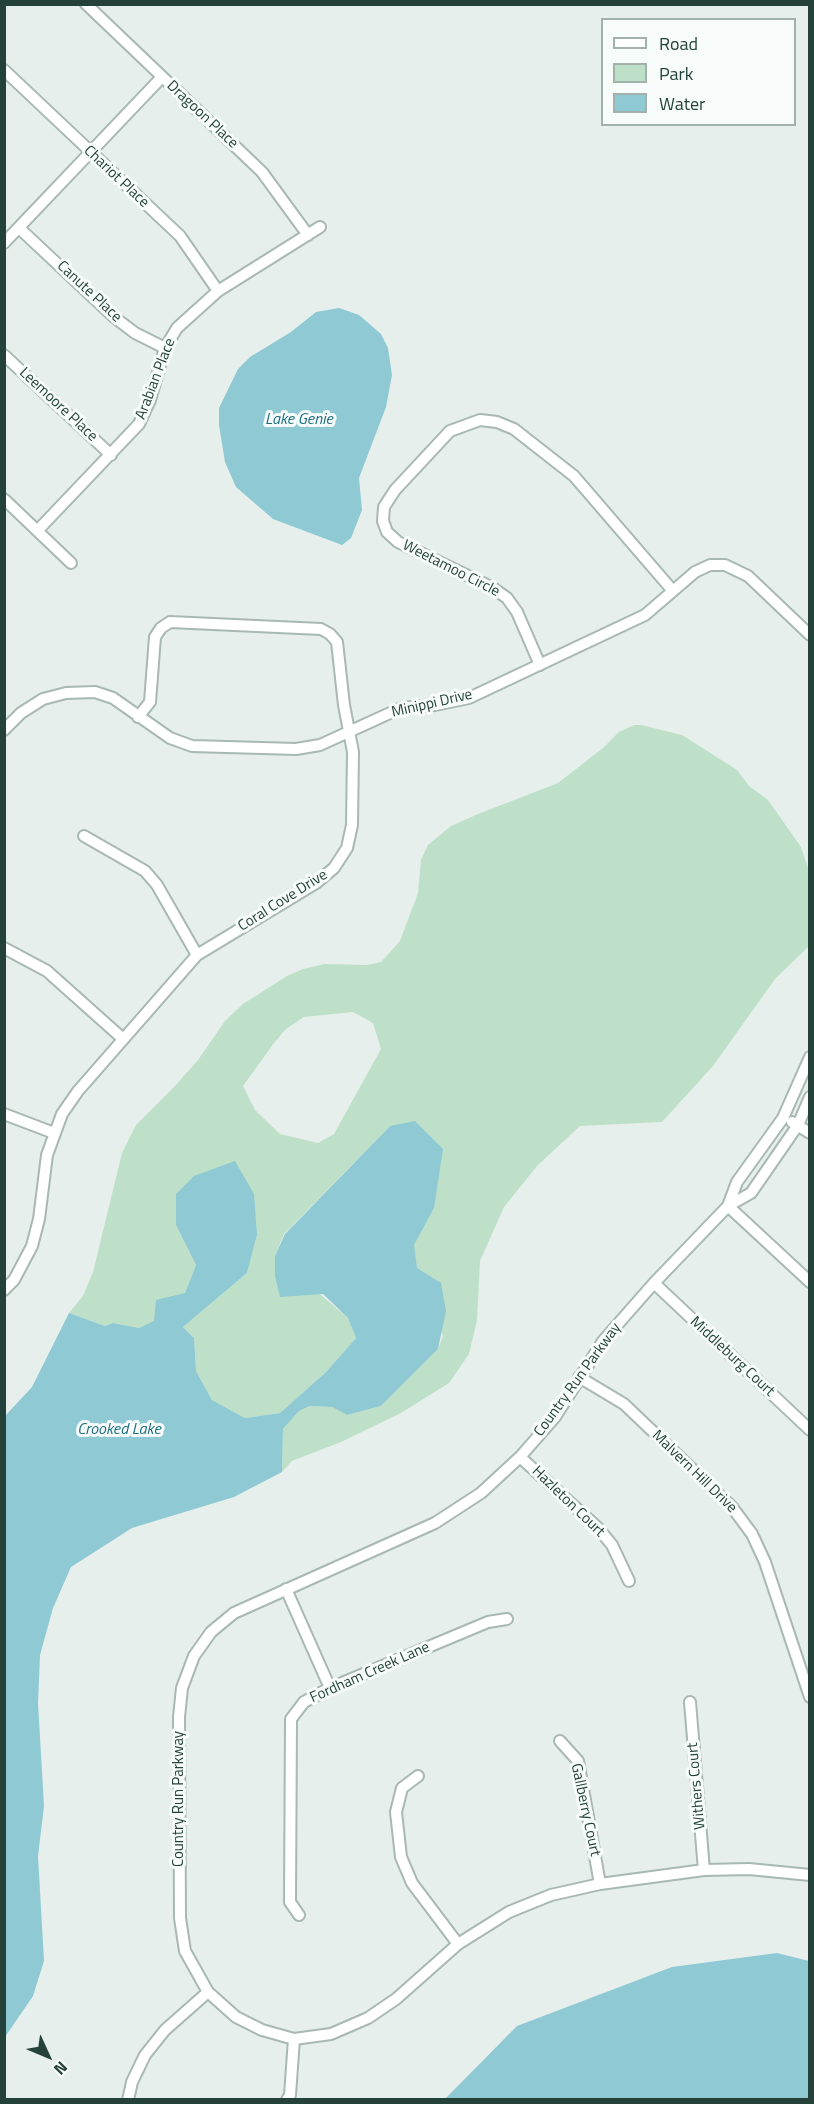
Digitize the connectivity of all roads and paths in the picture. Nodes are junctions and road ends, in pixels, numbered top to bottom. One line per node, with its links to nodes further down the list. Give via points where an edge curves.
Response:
1 (86, 4): 3 (street, Dragoon Place)
2 (4, 70): 4 (street, Chariot Place)
3 (162, 77): 4 (street); 7 (street, Dragoon Place, via 262,172)
4 (90, 153): 6 (street); 9 (street, Chariot Place, via 180,236)
5 (320, 227): 7 (street, Arabian Place)
6 (19, 228): 8 (street); 10 (street, Canute Place, via 121,322)
7 (308, 235): 9 (street, Arabian Place)
8 (4, 243)
9 (218, 291): 10 (street, Arabian Place, via 177,328)
10 (165, 348): 12 (street, Arabian Place, via 139,424)
11 (4, 355): 12 (street, Leemoore Place)
12 (111, 455): 14 (street, Arabian Place)
13 (4, 499): 14 (street)
14 (38, 530): 15 (street)
15 (71, 563)
16 (673, 591): 17 (street, Minippi Drive, via 696,572 710,565 725,565 747,576); 18 (street, Minippi Drive, via 645,615); 18 (street, Weetamoo Circle, via 574,476 514,429 480,420 450,431 384,507 387,532 398,542 507,598)
17 (810, 635)
18 (540, 664): 21 (street, Minippi Drive, via 469,698 401,708)
19 (138, 717): 20 (street, Minippi Drive, via 113,698 94,692 66,693 44,699 21,713); 21 (street, Minippi Drive, via 170,738 192,746 296,749 320,745); 21 (street, Coral Cove Drive, via 150,702 155,637 170,622 321,629 337,642)
20 (4, 730)
21 (350, 732): 24 (street, Coral Cove Drive, via 352,825 347,848 334,868 316,883)
22 (84, 836): 24 (street, via 145,871)
23 (4, 948): 25 (street, via 47,971)
24 (197, 955): 25 (street, Coral Cove Drive)
25 (122, 1038): 31 (street, Coral Cove Drive, via 78,1091)
26 (810, 1057): 29 (street, Country Run Parkway)
27 (810, 1097): 30 (street, Country Run Parkway)
28 (4, 1114): 31 (street)
29 (783, 1118): 30 (street); 33 (street, Country Run Parkway, via 736,1182)
30 (798, 1125): 32 (street); 33 (street, Country Run Parkway, via 751,1193)
31 (54, 1133): 36 (street, Coral Cove Drive, via 32,1246 14,1280)
32 (810, 1133)
33 (728, 1206): 34 (street); 35 (street, Country Run Parkway)
34 (810, 1282)
35 (654, 1283): 37 (street, Country Run Parkway, via 603,1341); 38 (street, Middleburg Court)
36 (4, 1290)
37 (579, 1377): 39 (street, Country Run Parkway, via 555,1417); 44 (street, Malvern Hill Drive, via 624,1404 732,1508 752,1534)
38 (810, 1430)
39 (520, 1457): 40 (street, Hazleton Court, via 598,1528 612,1545); 41 (street, Country Run Parkway, via 481,1493 435,1523)
40 (629, 1581)
41 (286, 1589): 43 (street); 53 (street, Country Run Parkway, via 234,1613 211,1632 194,1656 182,1688 180,1918 185,1950)
42 (507, 1619): 43 (street, Fordham Creek Lane, via 488,1622)
43 (330, 1688): 51 (street, Fordham Creek Lane, via 304,1702 291,1719 290,1902)
44 (810, 1697)
45 (690, 1702): 48 (street, Withers Court)
46 (560, 1741): 50 (street, Gallberry Court, via 578,1761)
47 (418, 1776): 52 (street, via 402,1788 396,1812 401,1857 412,1883)
48 (704, 1870): 49 (street, Country Run Parkway); 50 (street, Country Run Parkway)
49 (809, 1874)
50 (600, 1884): 52 (street, Country Run Parkway, via 551,1895 509,1912)
51 (299, 1915)
52 (458, 1944): 54 (street, Country Run Parkway, via 396,1999 368,2018 331,2034)
53 (208, 1992): 54 (street, Country Run Parkway, via 236,2017); 55 (street, via 165,2030 145,2055)
54 (294, 2039): 56 (street, via 290,2095)
55 (128, 2100)
56 (286, 2100)

